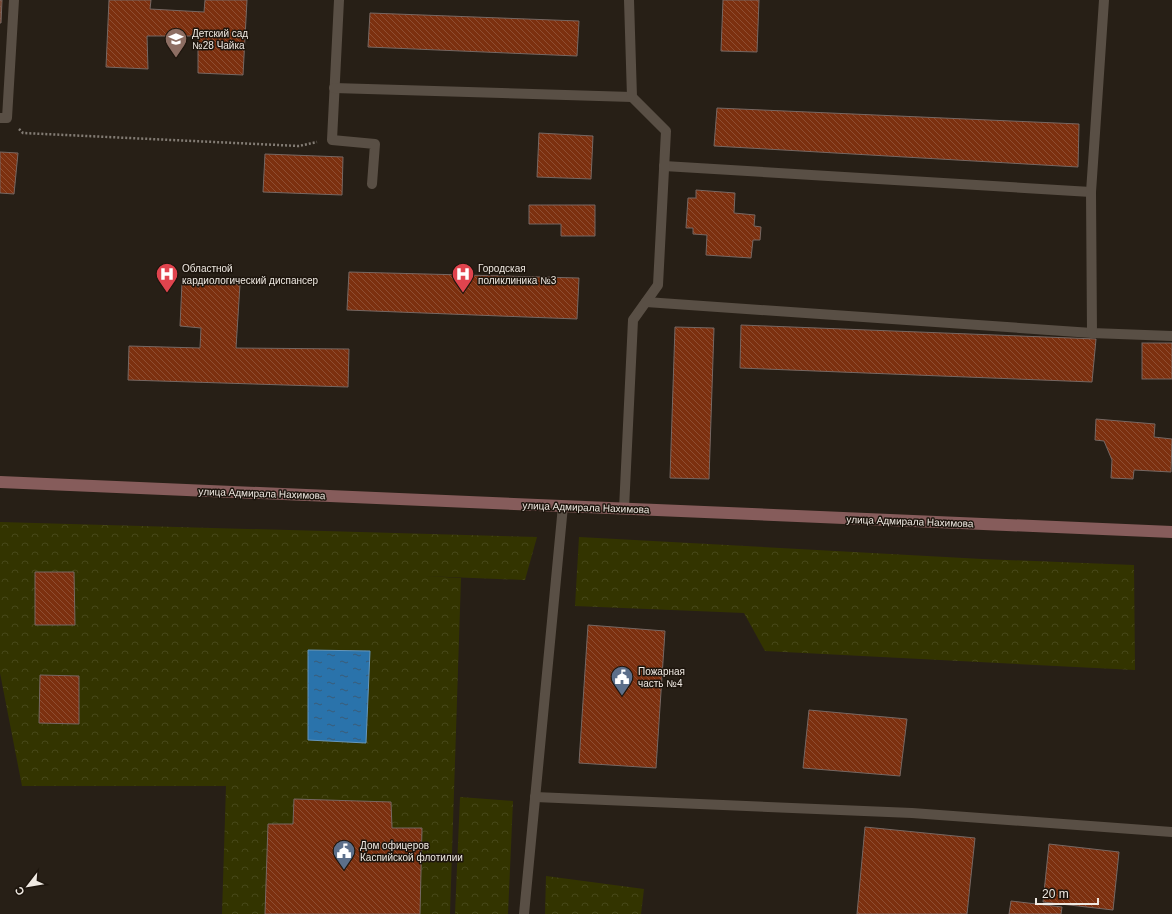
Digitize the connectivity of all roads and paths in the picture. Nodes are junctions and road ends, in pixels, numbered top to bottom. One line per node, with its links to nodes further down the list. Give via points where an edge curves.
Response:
1 (14, 0): 7 (lane)
2 (339, 0): 5 (lane)
3 (629, 0): 6 (lane)
4 (1104, 0): 11 (lane)
5 (334, 88): 6 (lane); 8 (lane)
6 (632, 97): 9 (lane, via 666,131)
7 (3, 118): 8 (path, via 23,133 299,146)
8 (332, 140): 10 (lane, via 375,144)
9 (664, 166): 11 (lane); 12 (lane, via 658,285)
10 (372, 184)
11 (1091, 192): 13 (lane)
12 (646, 302): 13 (lane); 17 (lane, via 633,320)
13 (1092, 333): 14 (lane)
14 (1172, 336)
15 (0, 482): 16 (main road, улица Адмирала Нахимова)
16 (563, 506): 17 (main road, улица Адмирала Нахимова); 19 (lane)
17 (624, 509): 18 (main road, улица Адмирала Нахимова)
18 (1172, 532)
19 (535, 797): 20 (lane, via 912,813); 21 (lane)
20 (1172, 832)
21 (524, 914)

